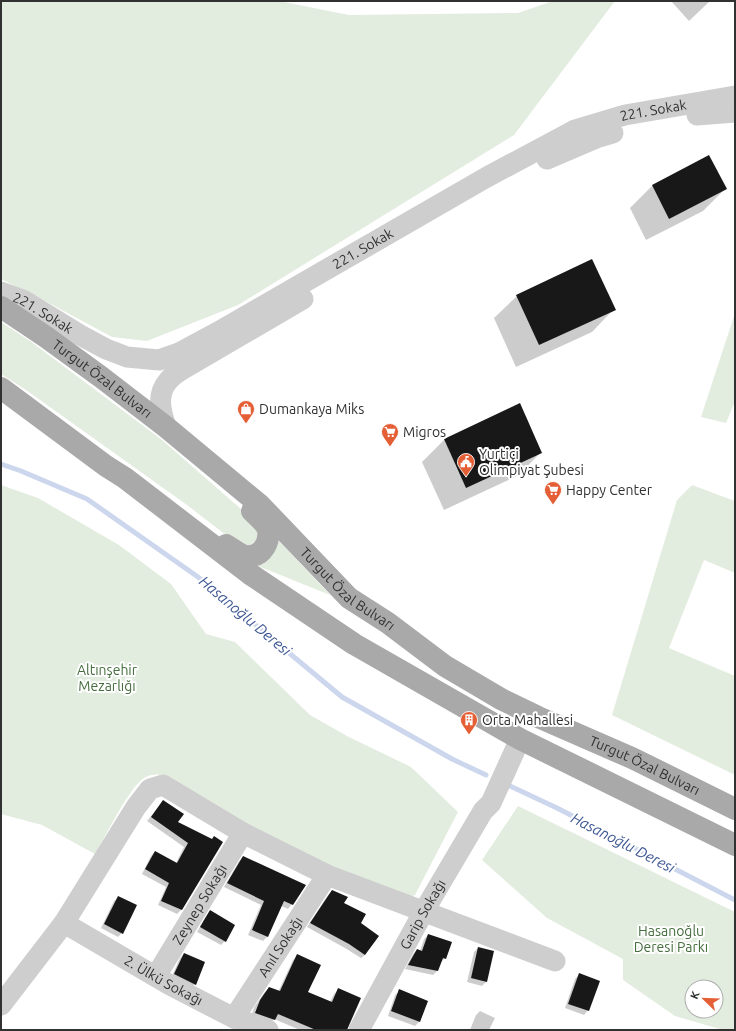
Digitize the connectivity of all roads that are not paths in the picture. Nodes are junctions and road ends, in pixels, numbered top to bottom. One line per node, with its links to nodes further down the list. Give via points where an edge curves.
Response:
1 (735, 96): 3 (street, 221. Sokak, via 625,115 575,130 486,177 218,332 179,353 159,360 127,357 106,349 23,300)
2 (735, 112): 6 (street, 221. Sokak, via 669,116 596,138 534,165 183,369 168,381 161,395 160,409)
3 (1, 292)
4 (1, 308): 6 (main road, Turgut Özal Bulvarı, via 64,350)
5 (1, 388): 7 (main road)
6 (166, 428): 7 (main road, via 199,464 262,521 268,529 264,548 251,557 241,554 214,538 169,504); 8 (main road, Turgut Özal Bulvarı, via 260,505 349,598 388,623 445,666 501,699)
7 (125, 478): 9 (main road, via 250,574 354,644)
8 (538, 717): 9 (main road); 10 (main road, Turgut Özal Bulvarı, via 632,758)
9 (520, 739): 12 (main road); 14 (street, Garip Sokağı, via 491,803 483,811)
10 (735, 809)
11 (243, 833): 13 (street); 15 (street, via 163,785 150,789 136,807); 17 (street, Zeynep Sokağı)
12 (735, 845)
13 (327, 875): 14 (street); 19 (street, Anıl Sokağı)
14 (424, 911): 16 (street); 21 (street, Garip Sokağı)
15 (64, 923): 17 (street, 2. Ülkü Sokağı); 18 (street)
16 (555, 961)
17 (156, 976): 19 (street, 2. Ülkü Sokağı)
18 (1, 1005)
19 (234, 1018): 20 (street, 2. Ülkü Sokağı)
20 (268, 1030)
21 (359, 1030)

